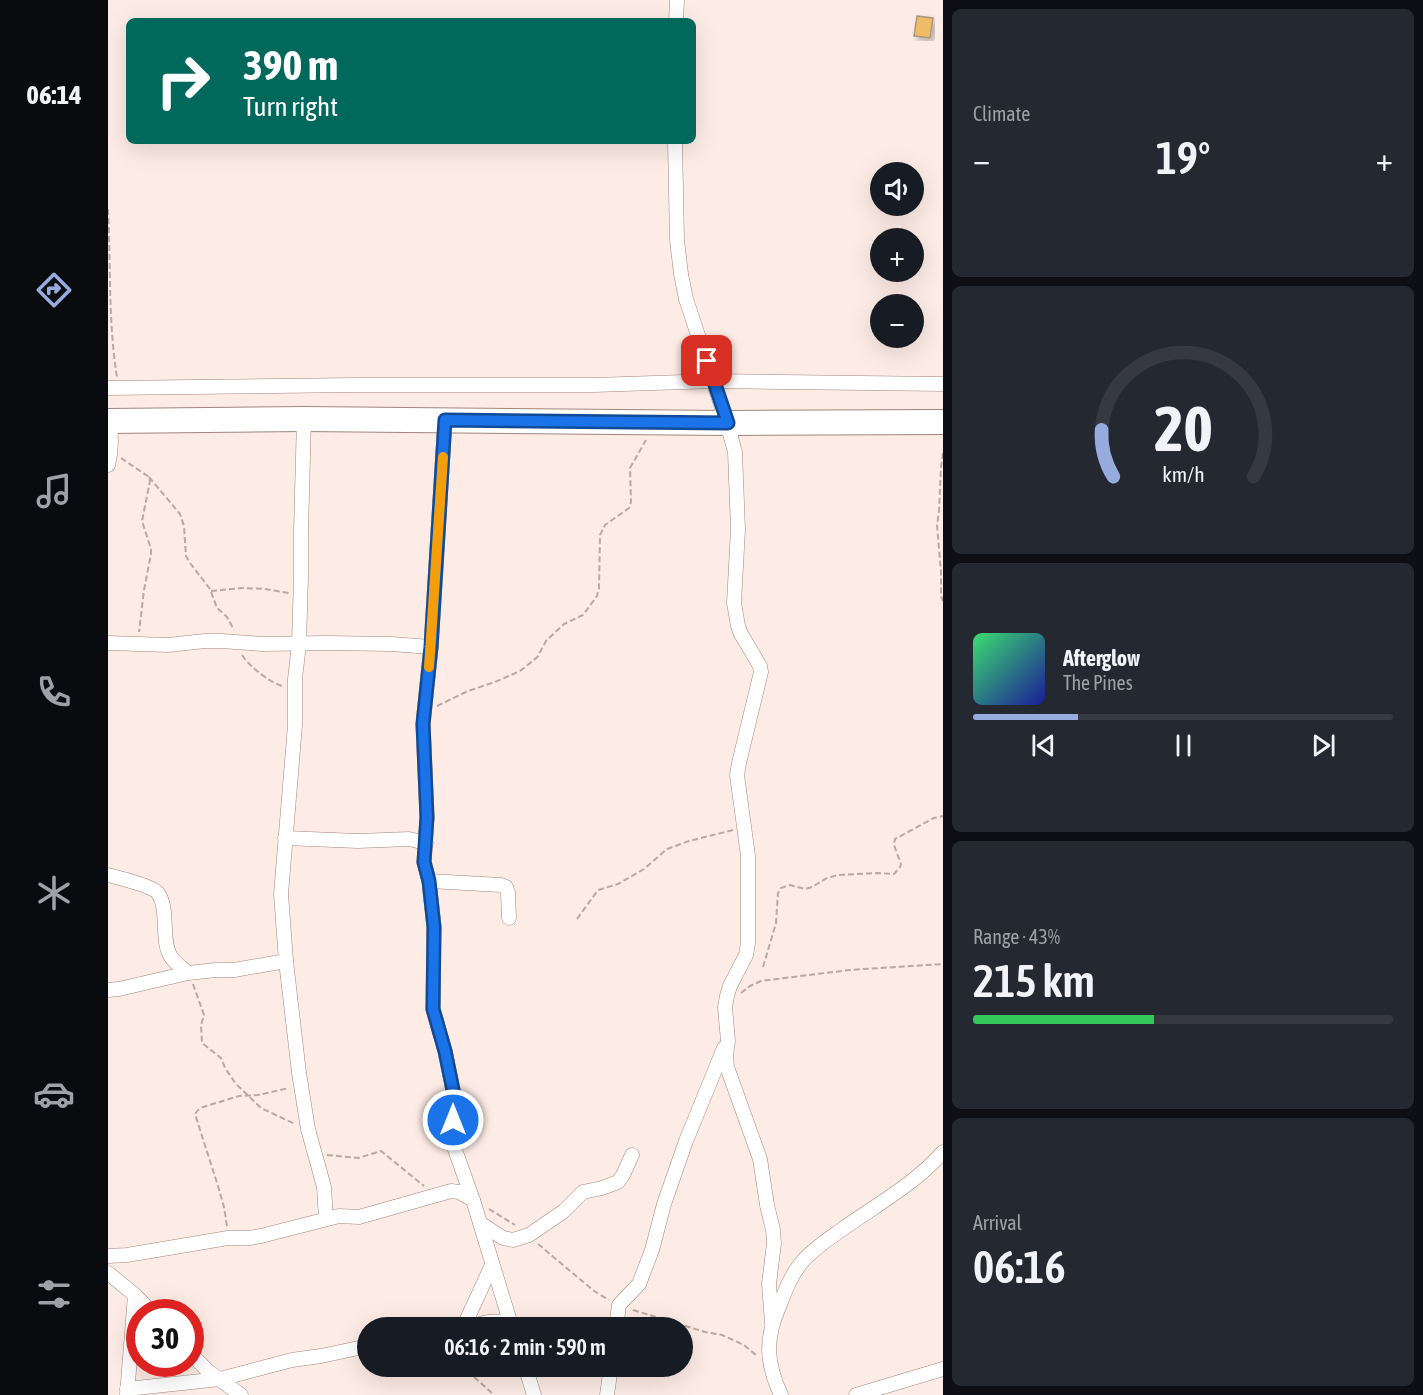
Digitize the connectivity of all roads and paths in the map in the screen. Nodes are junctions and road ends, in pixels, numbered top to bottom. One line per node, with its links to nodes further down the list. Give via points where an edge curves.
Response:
1 (677, 0): 2 (street)
2 (676, 18)
3 (675, 144): 5 (street, via 676,240 681,274)
4 (108, 209): 7 (path)
5 (714, 381): 6 (street); 7 (street); 13 (street)
6 (943, 384)
7 (114, 388)
8 (304, 418): 9 (highway); 10 (highway); 18 (street)
9 (445, 420): 11 (highway); 24 (street)
10 (109, 421): 15 (street)
11 (662, 422): 13 (highway); 26 (path, via 644,442 630,468 629,508 601,531 599,588 586,612 564,624 520,671 439,704)
12 (943, 422): 13 (highway)
13 (728, 423): 28 (street, via 736,461 734,603 741,634 761,672 738,770)
14 (943, 453): 19 (path, via 937,525)
15 (109, 458): 16 (path)
16 (149, 477): 17 (path, via 180,514 186,556); 22 (path, via 142,521 151,554)
17 (211, 591): 18 (path, via 265,589); 20 (path)
18 (300, 596): 23 (street)
19 (943, 601)
20 (239, 642): 22 (street); 23 (street); 25 (path, via 245,660 265,678 281,686)
21 (108, 643): 22 (street)
22 (138, 644)
23 (299, 644): 24 (street); 25 (street)
24 (431, 647): 26 (street)
25 (295, 687): 29 (street, via 295,734)
26 (423, 724): 30 (street)
27 (943, 816): 37 (path, via 895,839 901,864 894,874 838,875 805,889 790,885 782,888)
28 (744, 827): 34 (path, via 667,849 644,869 598,890); 40 (street, via 748,943)
29 (285, 838): 30 (street, via 409,838); 35 (street, via 280,894)
30 (426, 843): 32 (street, via 424,862)
31 (108, 874): 38 (street, via 157,892 164,909 170,956)
32 (429, 881): 33 (street, via 506,886); 49 (street, via 434,927 433,1009 453,1090 453,1144)
33 (509, 918)
34 (577, 919)
35 (286, 961): 38 (street); 42 (street)
36 (943, 964): 40 (path, via 761,981)
37 (763, 967)
38 (188, 973): 39 (street); 43 (path, via 203,1008 202,1043 221,1058)
39 (108, 990)
40 (725, 1007): 41 (street)
41 (728, 1041): 59 (street, via 686,1141 639,1284); 63 (street, via 728,1066 760,1159 773,1230 769,1284)
42 (301, 1086): 43 (path); 44 (street)
43 (247, 1095): 44 (path, via 261,1108); 53 (path, via 203,1107 195,1114 224,1207)
44 (308, 1129): 46 (street)
45 (943, 1152): 63 (street, via 909,1183 814,1249 789,1283)
46 (315, 1155): 48 (path, via 354,1158 381,1151 426,1187); 50 (street, via 324,1187)
47 (632, 1155): 52 (street, via 618,1182 583,1192 564,1211)
48 (451, 1191): 49 (street); 50 (street, via 359,1217)
49 (473, 1200): 51 (street); 52 (path)
50 (326, 1219): 53 (street, via 261,1236)
51 (480, 1223): 52 (street, via 503,1238 513,1240); 55 (street)
52 (529, 1235): 59 (path, via 594,1291)
53 (228, 1238): 54 (street)
54 (108, 1256)
55 (492, 1265): 60 (street); 61 (street)
56 (108, 1273): 57 (street)
57 (135, 1295): 58 (street); 72 (street)
58 (139, 1299)
59 (619, 1305): 62 (street); 65 (path, via 722,1335)
60 (470, 1317)
61 (509, 1317)
62 (617, 1317)
63 (772, 1323): 65 (street)
64 (357, 1348): 71 (street)
65 (771, 1365): 77 (street)
66 (204, 1367): 71 (street)
67 (943, 1369): 78 (street)
68 (474, 1377): 74 (path)
69 (528, 1377): 75 (street)
70 (610, 1377): 76 (street)
71 (220, 1379): 72 (street); 73 (street)
72 (127, 1392)
73 (241, 1395)
74 (494, 1395)
75 (534, 1395)
76 (608, 1395)
77 (781, 1395)
78 (856, 1395)

